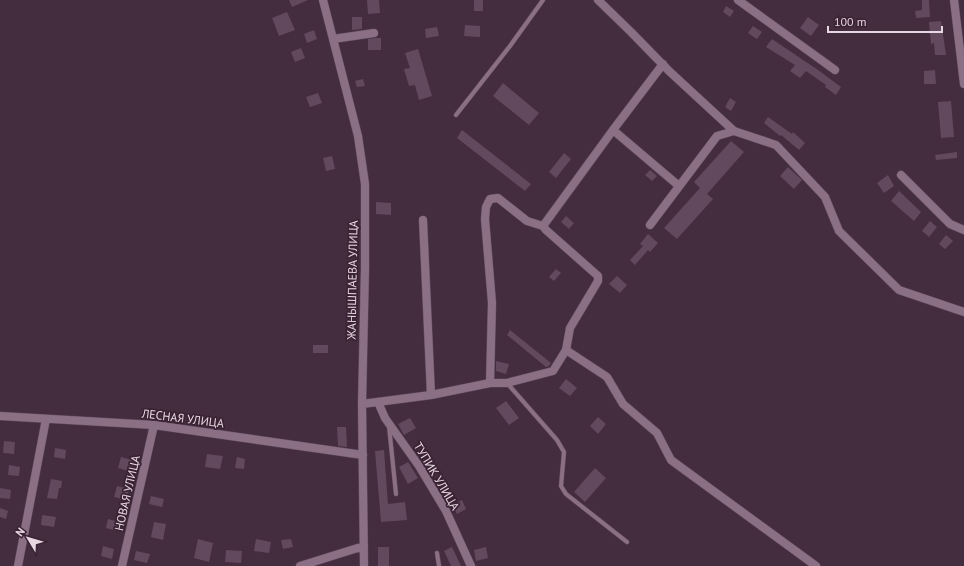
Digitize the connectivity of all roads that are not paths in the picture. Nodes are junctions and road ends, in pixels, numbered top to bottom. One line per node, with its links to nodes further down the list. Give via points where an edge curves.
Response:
1 (323, 0): 7 (street, ЖАНЫШПАЕВА УЛИЦА)
2 (543, 0): 11 (lane)
3 (598, 0): 8 (street)
4 (738, 0): 9 (street)
5 (954, 0): 10 (street)
6 (374, 33): 7 (street)
7 (333, 39): 26 (street, ЖАНЫШПАЕВА УЛИЦА, via 358,136 365,184)
8 (663, 64): 12 (street); 13 (street)
9 (835, 70)
10 (964, 84)
11 (456, 115)
12 (613, 130): 15 (street); 18 (street)
13 (734, 131): 15 (street, via 717,136); 20 (street, via 776,145 825,196 839,231 899,290)
14 (901, 175): 19 (street, via 950,224)
15 (679, 186): 17 (street)
16 (423, 220): 24 (street)
17 (650, 225)
18 (543, 226): 21 (street, via 598,276 598,281 570,328); 22 (street, via 527,221 498,198 490,199 486,207 492,303)
19 (964, 230)
20 (964, 312)
21 (566, 350): 23 (street, via 553,371); 42 (street, via 607,377 623,404 657,433 671,460)
22 (490, 383): 23 (street); 24 (street)
23 (507, 383): 33 (lane, via 557,440 564,452 561,486 566,494)
24 (431, 396): 25 (street)
25 (378, 402): 26 (street); 29 (street, ТУПИК УЛИЦА)
26 (362, 404): 31 (street, ЖАНЫШПАЕВА УЛИЦА)
27 (0, 416): 28 (street, ЛЕСНАЯ УЛИЦА)
28 (46, 419): 30 (street, ЛЕСНАЯ УЛИЦА); 36 (street)
29 (388, 423): 32 (lane); 41 (street, ТУПИК УЛИЦА, via 442,504)
30 (154, 425): 31 (street, ЛЕСНАЯ УЛИЦА); 37 (street, НОВАЯ УЛИЦА)
31 (362, 455): 34 (street, ЖАНЫШПАЕВА УЛИЦА)
32 (396, 494)
33 (627, 542)
34 (364, 546): 38 (street); 39 (street, ЖАНЫШПАЕВА УЛИЦА)
35 (437, 553): 40 (lane)
36 (18, 566)
37 (122, 566)
38 (300, 566)
39 (364, 566)
40 (439, 566)
41 (471, 566)
42 (816, 566)

